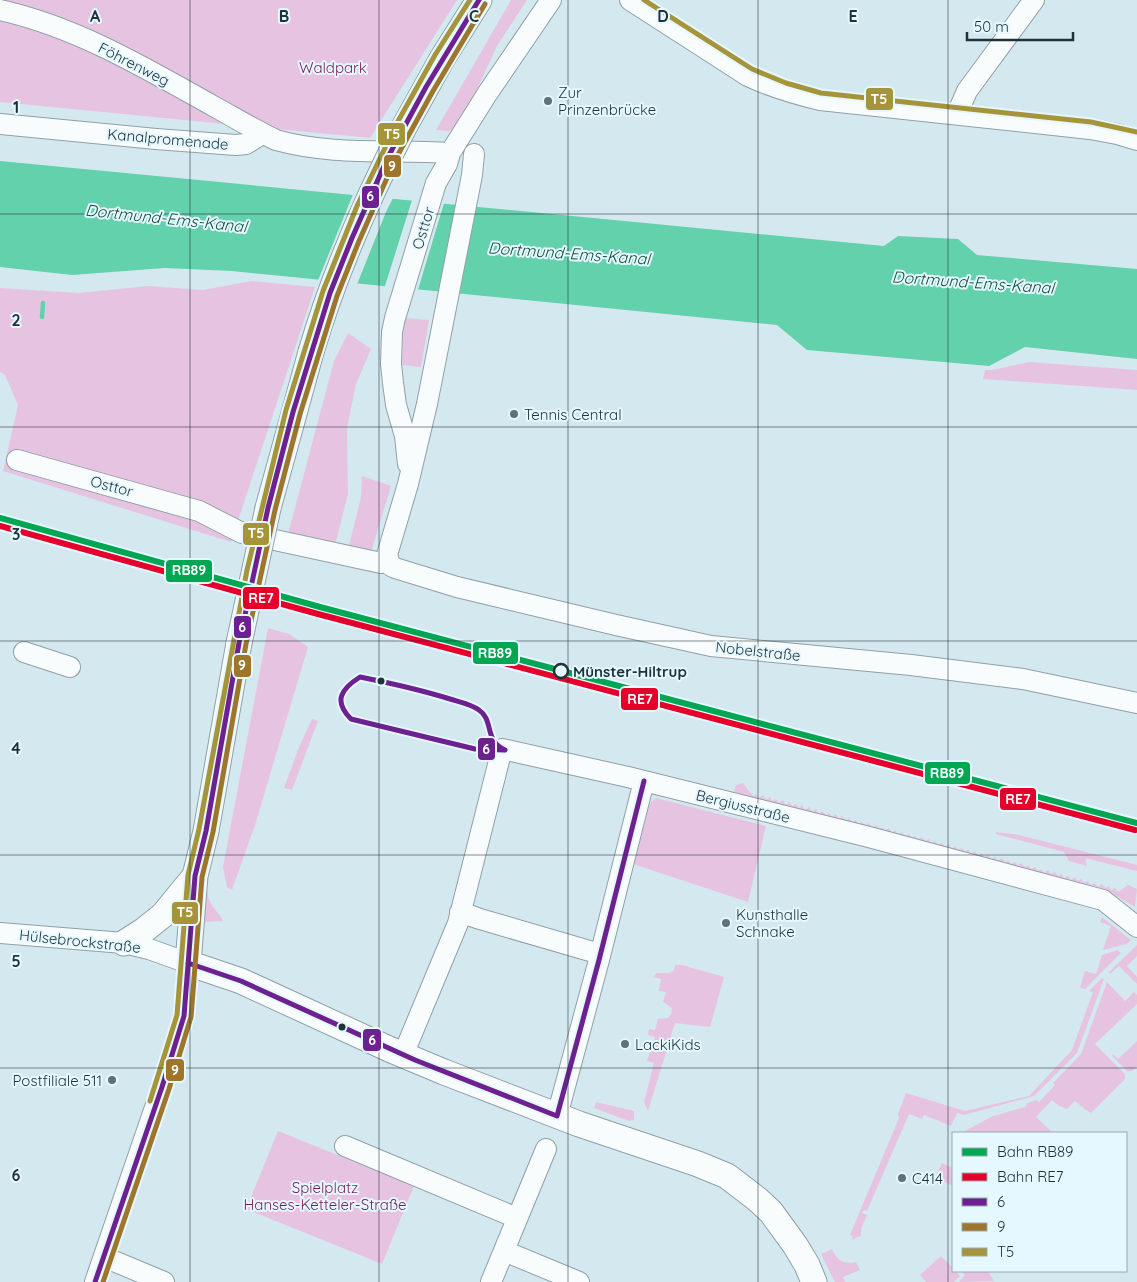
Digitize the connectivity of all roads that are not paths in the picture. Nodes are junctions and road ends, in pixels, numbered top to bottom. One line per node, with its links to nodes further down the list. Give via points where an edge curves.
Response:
1 (479, 0): 19 (main road, bridge, via 403,129 371,193 330,293 268,508)
2 (551, 0): 10 (street, Osttor)
3 (630, 0): 6 (street, via 748,76 781,90 820,100)
4 (1034, 0): 6 (street, via 967,91)
5 (0, 10): 8 (street, Föhrenweg, via 72,34 132,61)
6 (957, 114): 9 (street, via 1096,130)
7 (0, 124): 8 (street, Kanalpromenade, via 236,145 246,144)
8 (262, 134): 10 (street, via 289,144 326,149)
9 (1137, 140)
10 (450, 153): 13 (street, Osttor, via 436,183 392,332 391,364 396,405 405,436)
11 (474, 154): 13 (street, Osttor, via 447,306)
12 (17, 460): 14 (street, Osttor, via 199,510 242,534 381,564)
13 (408, 484): 14 (street, Osttor, via 387,555)
14 (389, 560): 17 (street, Nobelstraße, via 395,568 457,587 711,646 1023,678)
15 (24, 652): 16 (street)
16 (70, 667)
17 (1137, 703)
18 (644, 781): 20 (street, Bergiusstraße, via 502,749); 21 (street, Bergiusstraße, via 1103,900); 24 (street)
19 (195, 876): 23 (main road, via 163,915); 25 (main road)
20 (460, 914): 24 (street); 26 (street, Bergiusstraße)
21 (1137, 927)
22 (0, 933): 23 (street, Hülsebrockstraße)
23 (124, 943): 25 (street, Hülsebrockstraße)
24 (600, 954): 27 (street)
25 (188, 963): 26 (main road, via 241,981); 32 (street, via 184,1016)
26 (403, 1055): 27 (main road)
27 (556, 1116): 37 (main road, via 726,1176 771,1212 795,1245)
28 (345, 1146): 30 (street)
29 (546, 1149): 30 (street)
30 (517, 1218): 31 (street)
31 (504, 1250): 35 (street); 36 (street)
32 (104, 1258): 33 (street); 34 (street)
33 (95, 1282)
34 (164, 1282)
35 (491, 1282)
36 (579, 1282)
37 (814, 1282)

